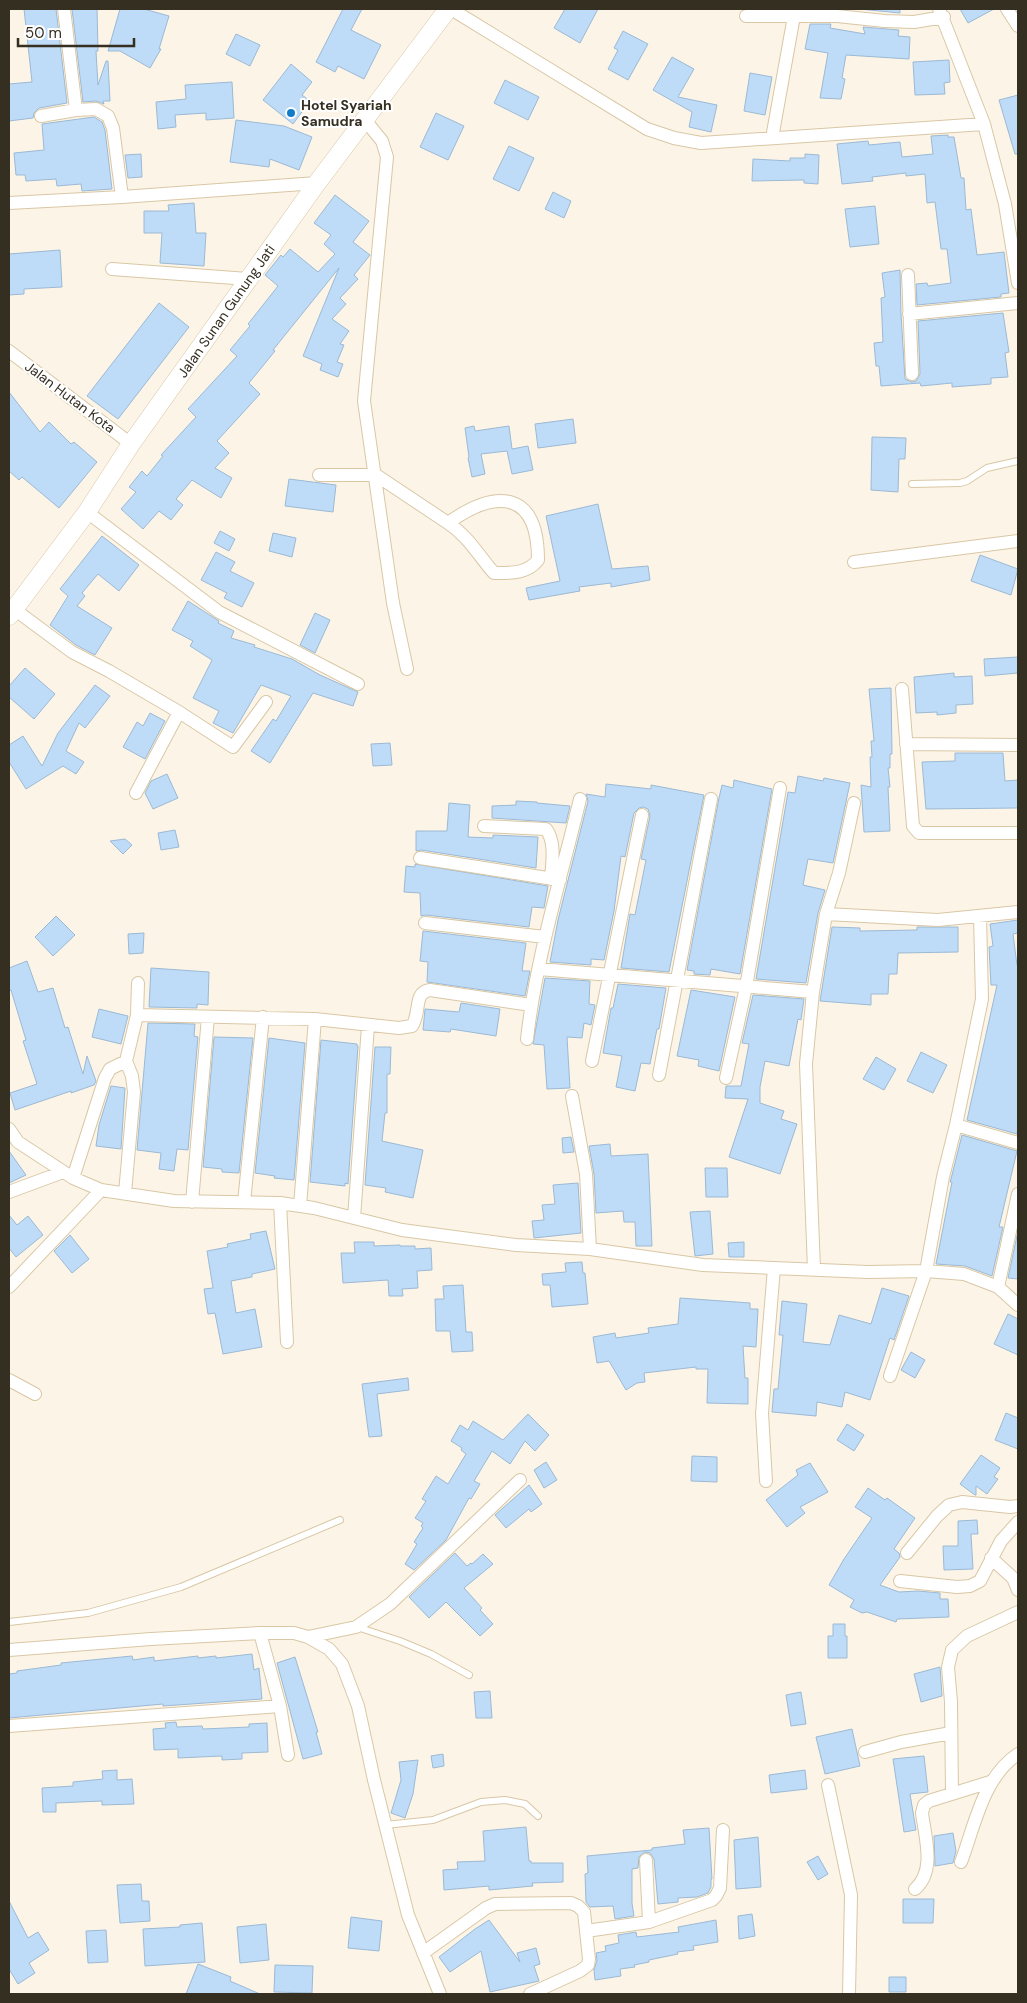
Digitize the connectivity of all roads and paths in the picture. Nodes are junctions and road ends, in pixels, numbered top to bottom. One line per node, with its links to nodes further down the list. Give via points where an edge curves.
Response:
1 (64, 9): 8 (street)
2 (450, 9): 10 (street, Jalan Sunan Gunung Jati); 12 (street, via 647,129 701,143)
3 (1007, 9): 7 (street)
4 (942, 13): 6 (street, via 914,22); 11 (street)
5 (746, 16): 6 (street)
6 (794, 16): 12 (street)
7 (1018, 26)
8 (76, 110): 9 (street); 14 (street, via 103,111 111,121)
9 (41, 116)
10 (366, 120): 13 (street, Jalan Sunan Gunung Jati); 27 (street, via 382,141 387,157 364,401)
11 (984, 124): 12 (street); 19 (street, via 1005,204)
12 (772, 138)
13 (317, 183): 14 (street); 18 (street, Jalan Sunan Gunung Jati)
14 (122, 197): 15 (street)
15 (9, 203)
16 (112, 269): 18 (street)
17 (908, 275): 21 (street)
18 (248, 279): 24 (street, Jalan Sunan Gunung Jati)
19 (1018, 283)
20 (1018, 303): 21 (street)
21 (909, 314): 23 (street)
22 (9, 351): 24 (street, Jalan Hutan Kota)
23 (912, 374)
24 (131, 444): 29 (street, Jalan Sunan Gunung Jati)
25 (1018, 461): 28 (lane, via 993,466 960,483)
26 (319, 475): 27 (street)
27 (376, 475): 30 (street); 34 (street, via 393,603)
28 (912, 484)
29 (87, 512): 33 (street, Jalan Sunan Gunung Jati); 35 (street, via 219,612)
30 (448, 523): 30 (street, via 485,503 508,501 528,512 535,527 538,560 532,568 524,571 494,573 472,544)
31 (1018, 541): 32 (street)
32 (854, 562)
33 (11, 613): 38 (street, via 72,652)
34 (407, 669)
35 (358, 684)
36 (902, 689): 39 (street)
37 (266, 702): 38 (street, via 233,747)
38 (179, 712): 42 (street)
39 (906, 744): 40 (street); 48 (street, via 911,818 919,833)
40 (1018, 745)
41 (780, 788): 60 (street)
42 (136, 793)
43 (580, 799): 50 (street)
44 (711, 799): 58 (street)
45 (854, 803): 52 (street, via 839,873)
46 (642, 814): 57 (street)
47 (484, 826): 50 (street, via 546,829 551,835)
48 (1018, 833)
49 (420, 858): 50 (street)
50 (556, 880): 55 (street)
51 (1018, 912): 53 (street)
52 (826, 914): 53 (street, via 938,920); 61 (street)
53 (980, 916): 74 (street, via 982,999)
54 (425, 923): 55 (street)
55 (545, 937): 56 (street)
56 (539, 969): 57 (street); 62 (street)
57 (609, 975): 58 (street); 70 (street)
58 (678, 981): 60 (street); 71 (street)
59 (138, 983): 63 (street)
60 (746, 987): 61 (street); 72 (street)
61 (813, 992): 89 (street, via 806,1064)
62 (531, 1005): 67 (street, via 430,990 420,995 417,1019 412,1026); 68 (street)
63 (137, 1015): 64 (street); 69 (street)
64 (208, 1017): 65 (street); 82 (street)
65 (263, 1017): 66 (street); 83 (street)
66 (315, 1019): 67 (street); 85 (street)
67 (368, 1026): 86 (street)
68 (528, 1039)
69 (126, 1061): 77 (street, via 110,1069 105,1078); 80 (street, via 134,1092)
70 (592, 1061)
71 (660, 1074)
72 (726, 1078)
73 (572, 1096): 87 (street, via 586,1174)
74 (956, 1125): 76 (street); 90 (street)
75 (9, 1129): 77 (street, via 18,1142)
76 (1018, 1143)
77 (68, 1175): 78 (street); 79 (street)
78 (101, 1190): 80 (street); 91 (street)
79 (9, 1192)
80 (124, 1193): 82 (street)
81 (1018, 1194): 92 (street)
82 (192, 1202): 83 (street)
83 (244, 1202): 84 (street)
84 (280, 1203): 85 (street); 94 (street)
85 (300, 1206): 86 (street)
86 (354, 1218): 87 (street, via 402,1230 471,1240)
87 (590, 1249): 88 (street, via 703,1265)
88 (774, 1268): 89 (street); 99 (street, via 762,1413)
89 (814, 1269): 90 (street)
90 (926, 1271): 92 (street, via 964,1274); 95 (street)
91 (9, 1287)
92 (998, 1287): 93 (street)
93 (1018, 1305)
94 (287, 1342)
95 (890, 1376)
96 (9, 1380): 97 (street)
97 (35, 1394)
98 (520, 1480): 109 (street, via 390,1604)
99 (766, 1481)
100 (1018, 1506): 103 (street, via 962,1502 949,1505 936,1516)
101 (340, 1520): 108 (lane, via 182,1587 88,1613)
102 (1018, 1522): 104 (street)
103 (907, 1553)
104 (991, 1558): 105 (street, via 980,1581 970,1586); 106 (street, via 1013,1578)
105 (900, 1581)
106 (1018, 1590)
107 (1018, 1612): 116 (street, via 967,1636 952,1650 948,1667)
108 (9, 1622)
109 (356, 1627): 111 (street); 113 (lane, via 431,1654)
110 (260, 1633): 111 (street); 112 (street); 114 (street)
111 (308, 1637): 124 (street, via 329,1648 342,1664 358,1706)
112 (9, 1650)
113 (469, 1675)
114 (280, 1706): 115 (street); 119 (street)
115 (9, 1726)
116 (951, 1733): 117 (street); 122 (street)
117 (865, 1752)
118 (1018, 1754): 120 (street)
119 (288, 1755)
120 (990, 1782): 122 (street); 127 (street)
121 (828, 1785): 134 (street, via 851,1895)
122 (952, 1794): 128 (street, via 929,1801 924,1806 927,1871)
123 (538, 1816): 124 (lane, via 525,1804 505,1800 481,1802 433,1820)
124 (385, 1825): 131 (street, via 408,1915)
125 (723, 1830): 129 (street, via 720,1888 716,1896)
126 (646, 1860): 129 (street)
127 (961, 1862)
128 (915, 1889)
129 (649, 1922): 130 (street)
130 (586, 1932): 131 (street, via 584,1912 571,1903 495,1904); 133 (street, via 588,1965)
131 (424, 1953): 132 (street)
132 (440, 1994)
133 (530, 1994)
134 (849, 1994)

